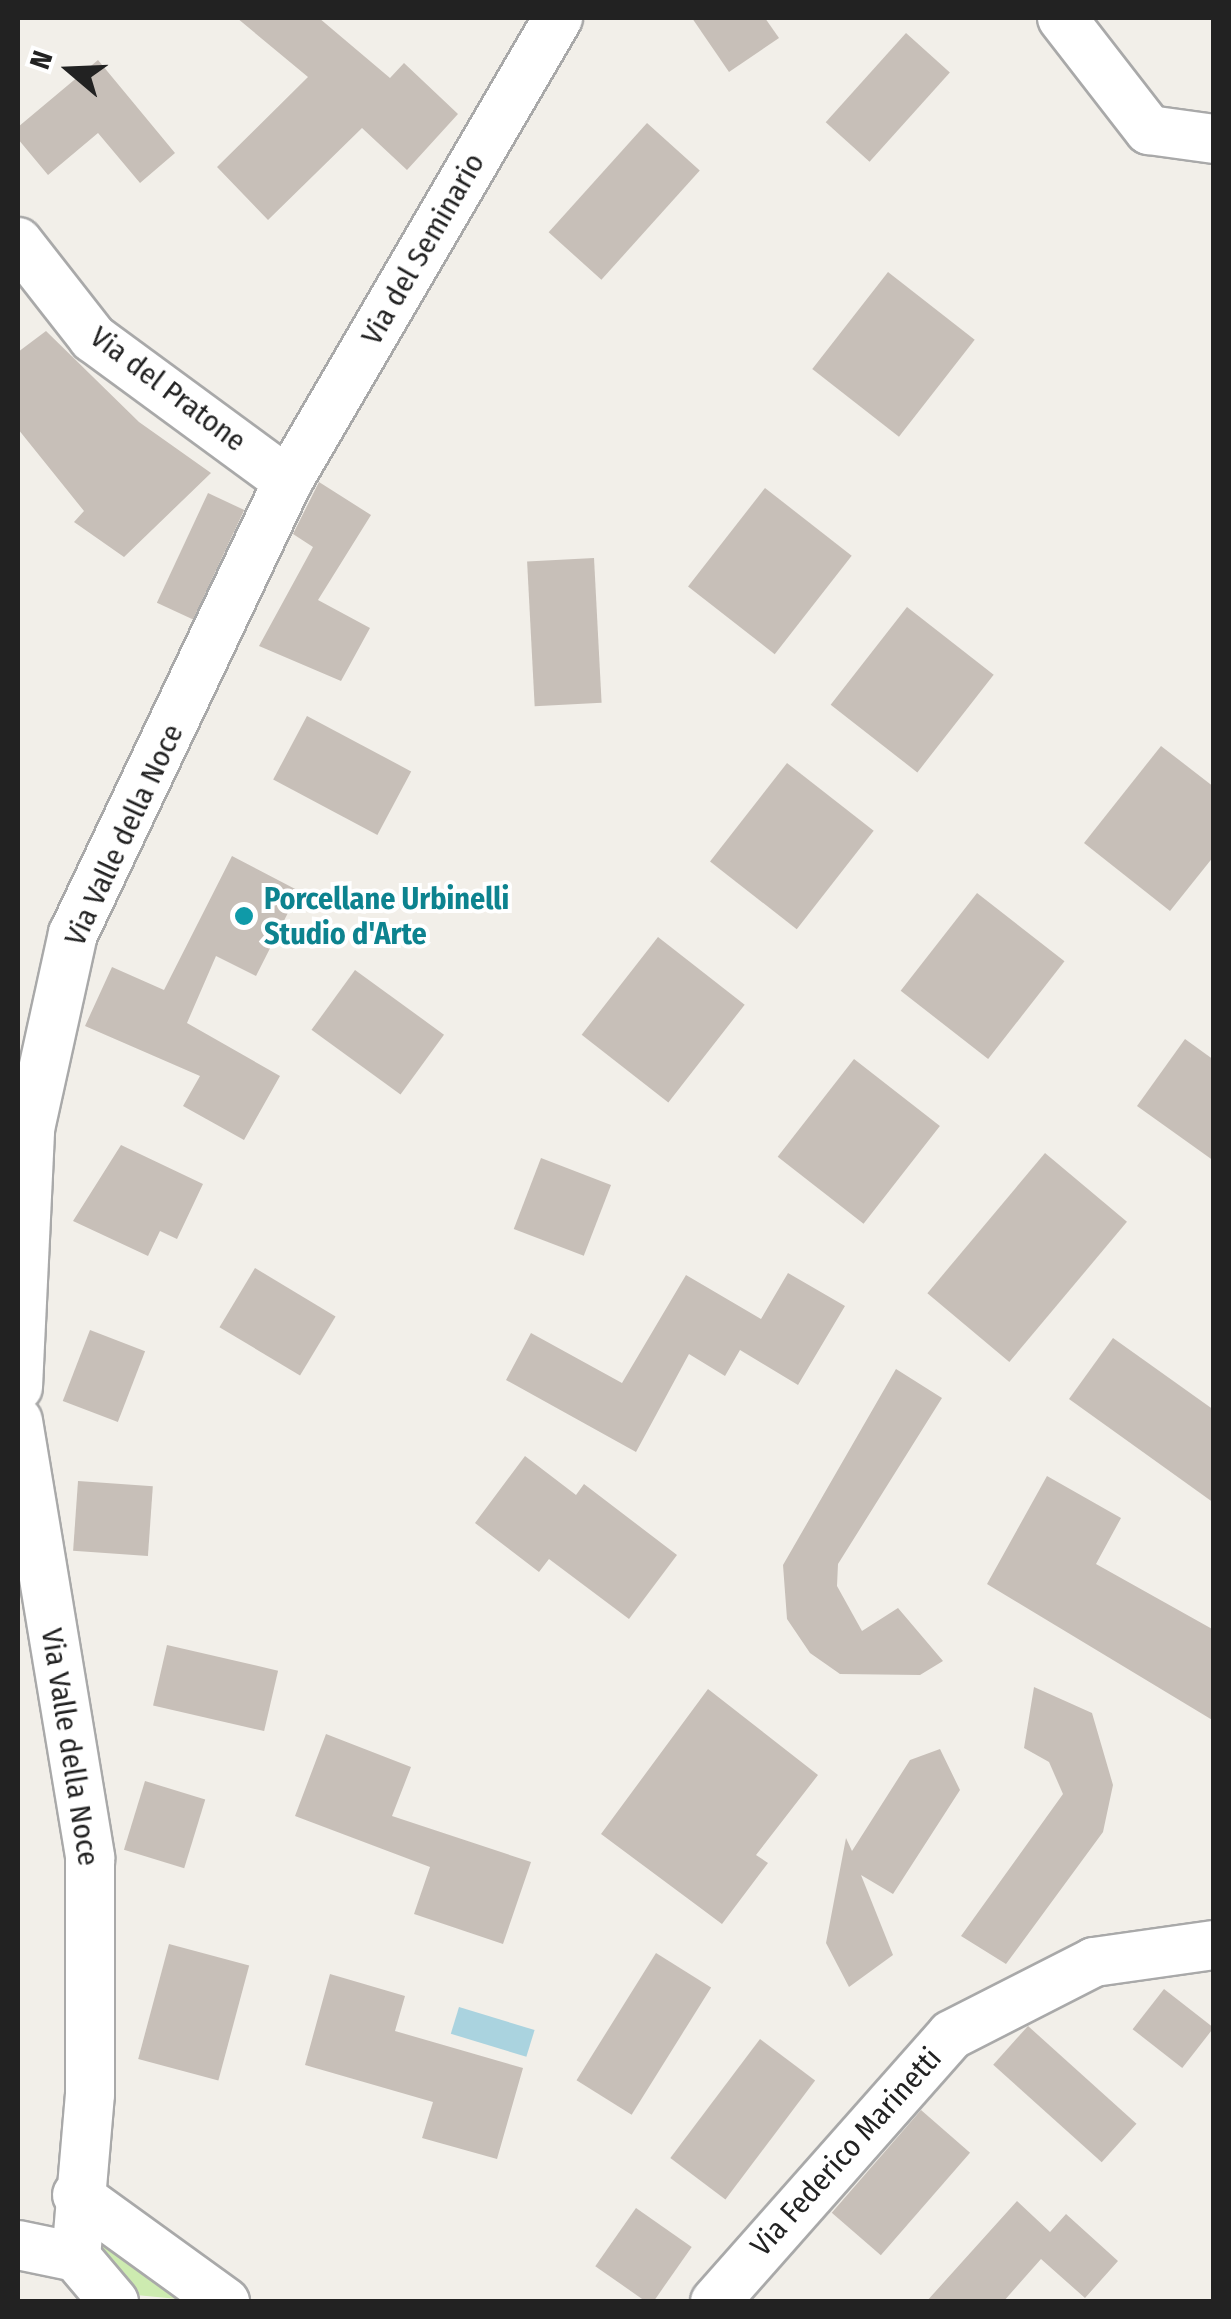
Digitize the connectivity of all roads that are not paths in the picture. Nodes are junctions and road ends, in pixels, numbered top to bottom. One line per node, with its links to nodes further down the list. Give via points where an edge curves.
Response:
1 (558, 18): 5 (street, Via del Seminario)
2 (1062, 18): 3 (street, via 1149,130)
3 (1214, 139)
4 (18, 242): 5 (street, Via del Pratone, via 92,338)
5 (288, 481): 6 (street, Via Valle della Noce, via 73,934 30,1129)
6 (18, 1387)
7 (18, 1422): 9 (street, Via Valle della Noce, via 90,1858 90,2094)
8 (1214, 1945): 14 (street, Via Federico Marinetti, via 1094,1962 951,2035)
9 (77, 2195): 11 (street, Via Valle della Noce); 13 (street)
10 (18, 2245): 11 (street)
11 (76, 2257): 12 (street)
12 (114, 2302)
13 (224, 2302)
14 (715, 2302)

